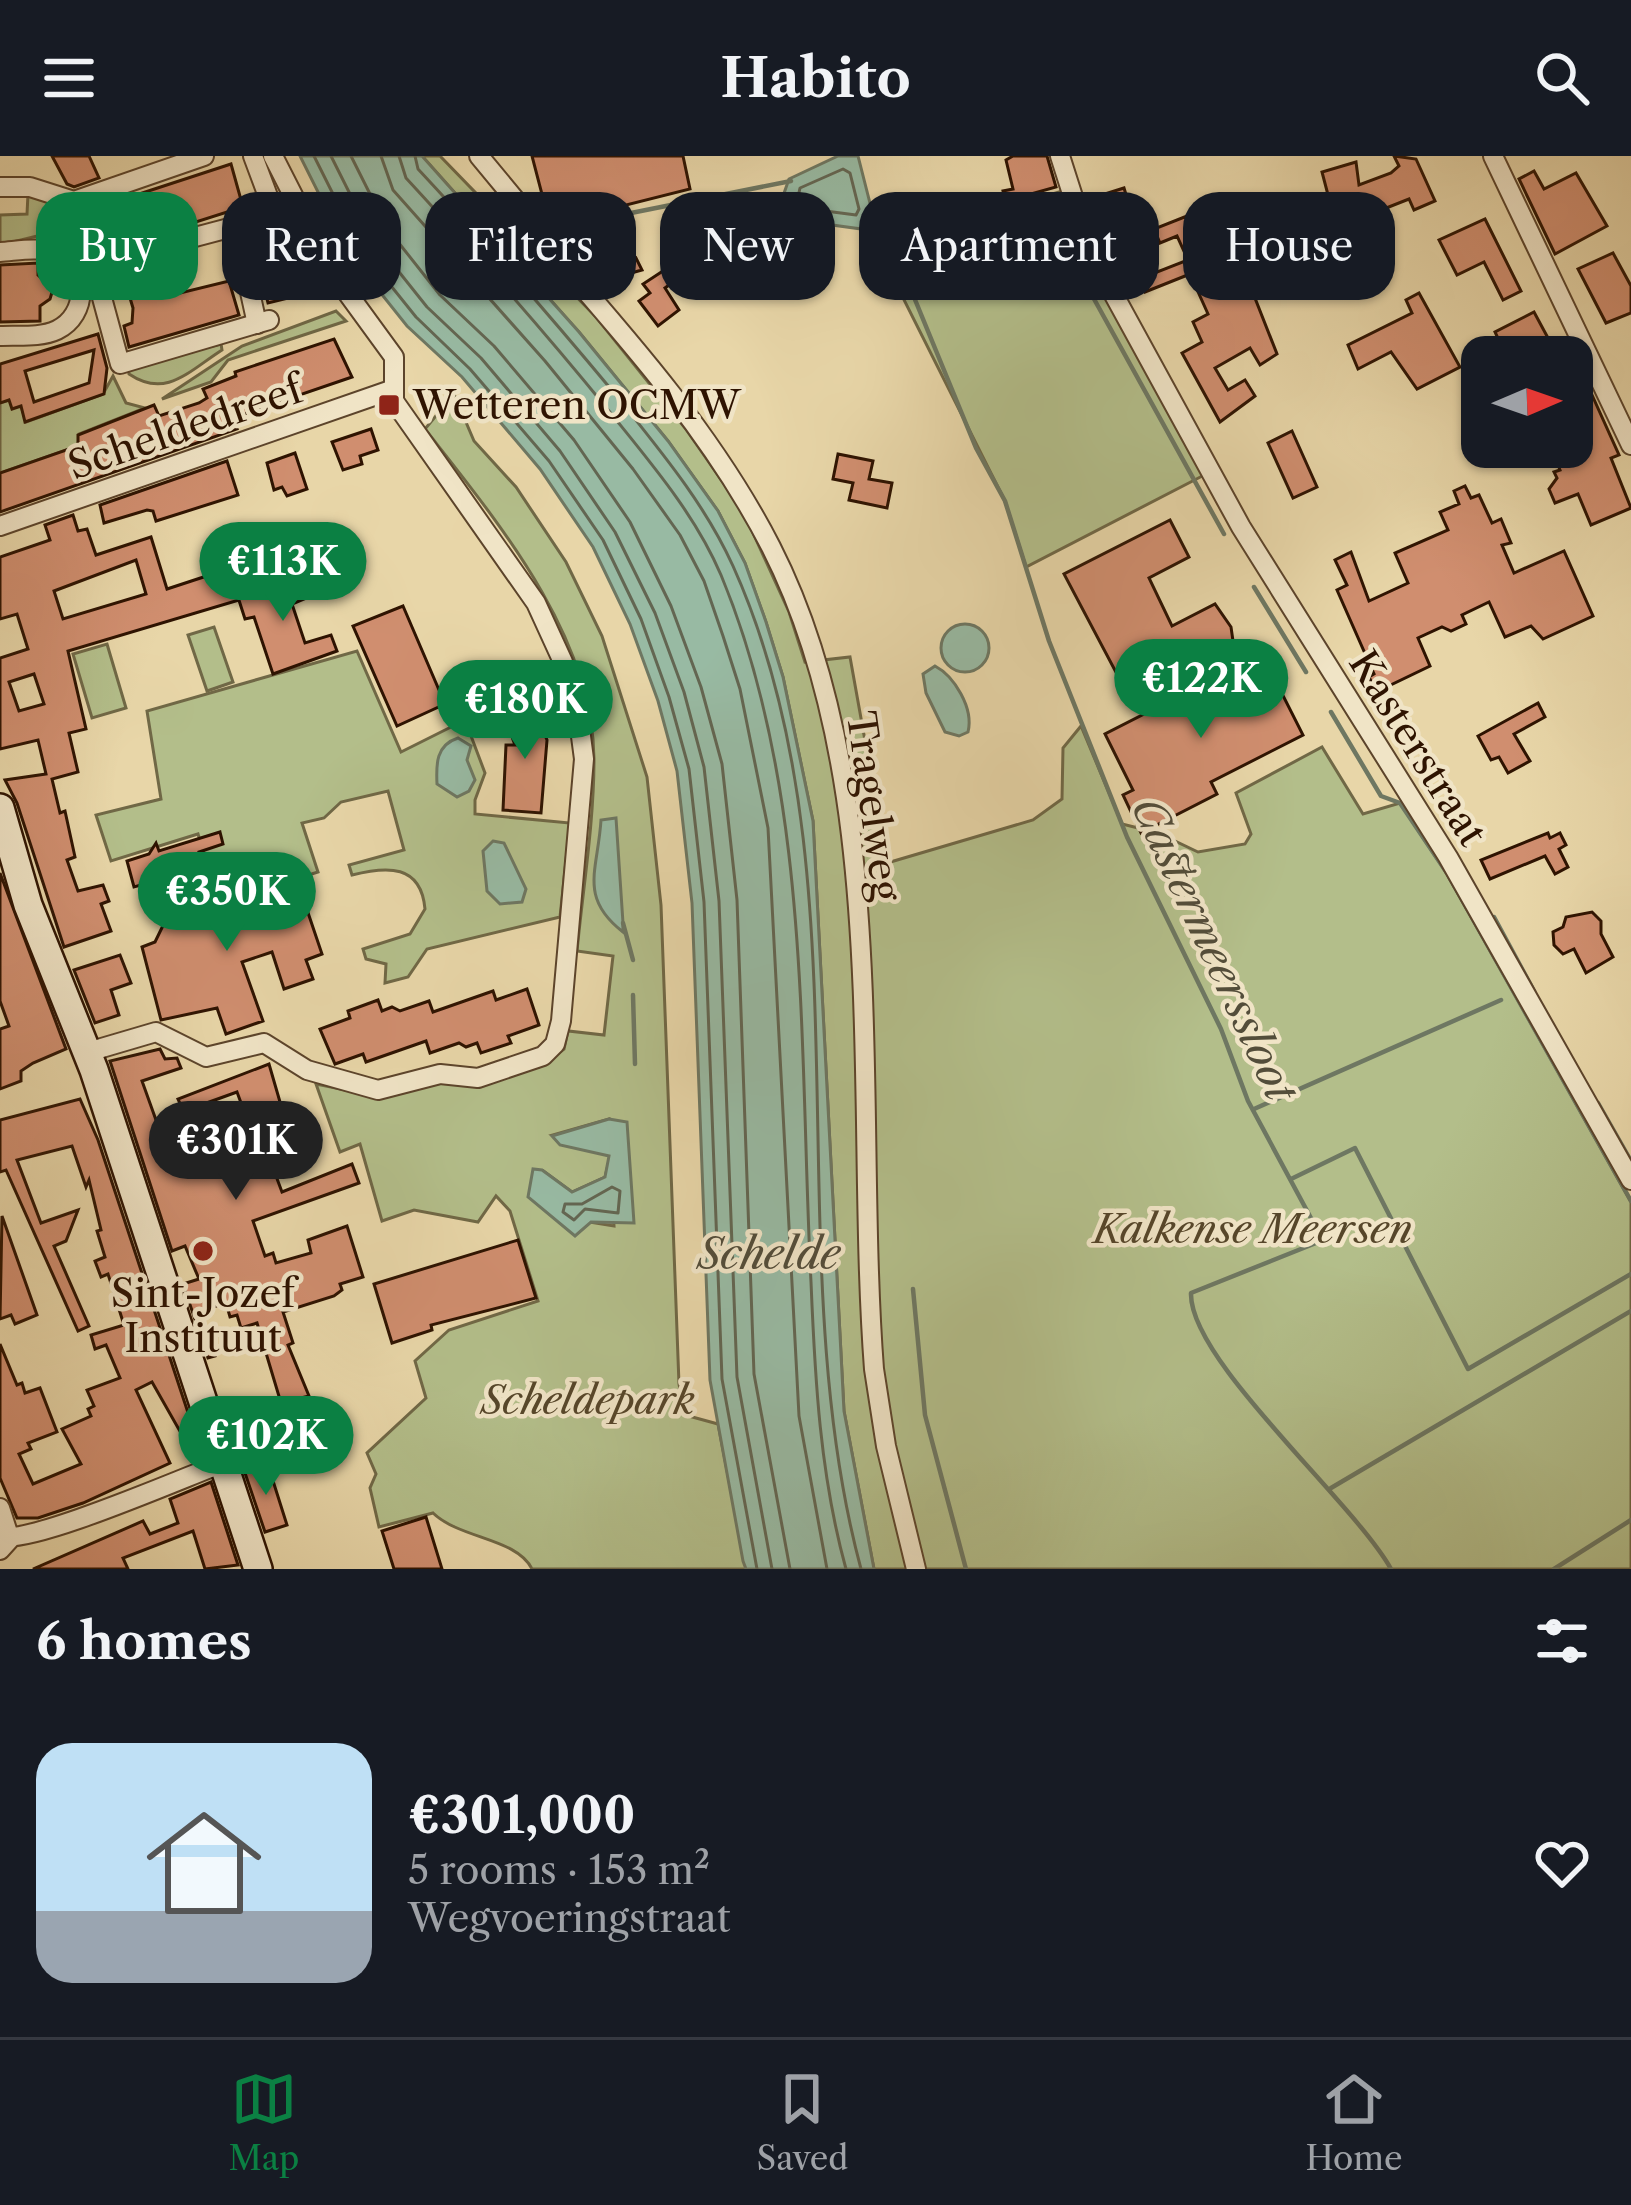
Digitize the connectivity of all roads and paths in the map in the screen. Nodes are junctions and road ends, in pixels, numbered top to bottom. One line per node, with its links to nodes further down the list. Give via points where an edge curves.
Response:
1 (204, 156): 8 (street, via 74,201)
2 (253, 156): 7 (street); 9 (street)
3 (274, 156): 18 (street, via 332,272 394,357)
4 (479, 156): 28 (street, Tragelweg, via 684,410 773,552 811,647 854,872 874,1369)
5 (1060, 156): 23 (street, Kasterstraat, via 1091,254 1241,527 1448,857)
6 (1493, 156): 19 (street)
7 (230, 162)
8 (0, 187)
9 (267, 192)
10 (36, 250): 11 (street)
11 (0, 252)
12 (77, 300): 17 (street, via 70,320 52,332)
13 (96, 300): 15 (street, via 120,364)
14 (255, 300): 15 (street)
15 (261, 321): 16 (street)
16 (202, 335)
17 (0, 336)
18 (394, 382): 20 (street, Scheldedreef); 22 (street, via 402,413 536,603 582,735 555,1044 543,1056 478,1078 440,1074 378,1090 307,1070 264,1043 206,1057 156,1032)
19 (1631, 445)
20 (0, 526)
21 (0, 808): 22 (street, via 28,904)
22 (88, 1052): 24 (street)
23 (1631, 1180)
24 (223, 1463): 26 (street); 27 (street)
25 (0, 1508): 26 (street)
26 (4, 1542)
27 (258, 1569)
28 (916, 1569)

